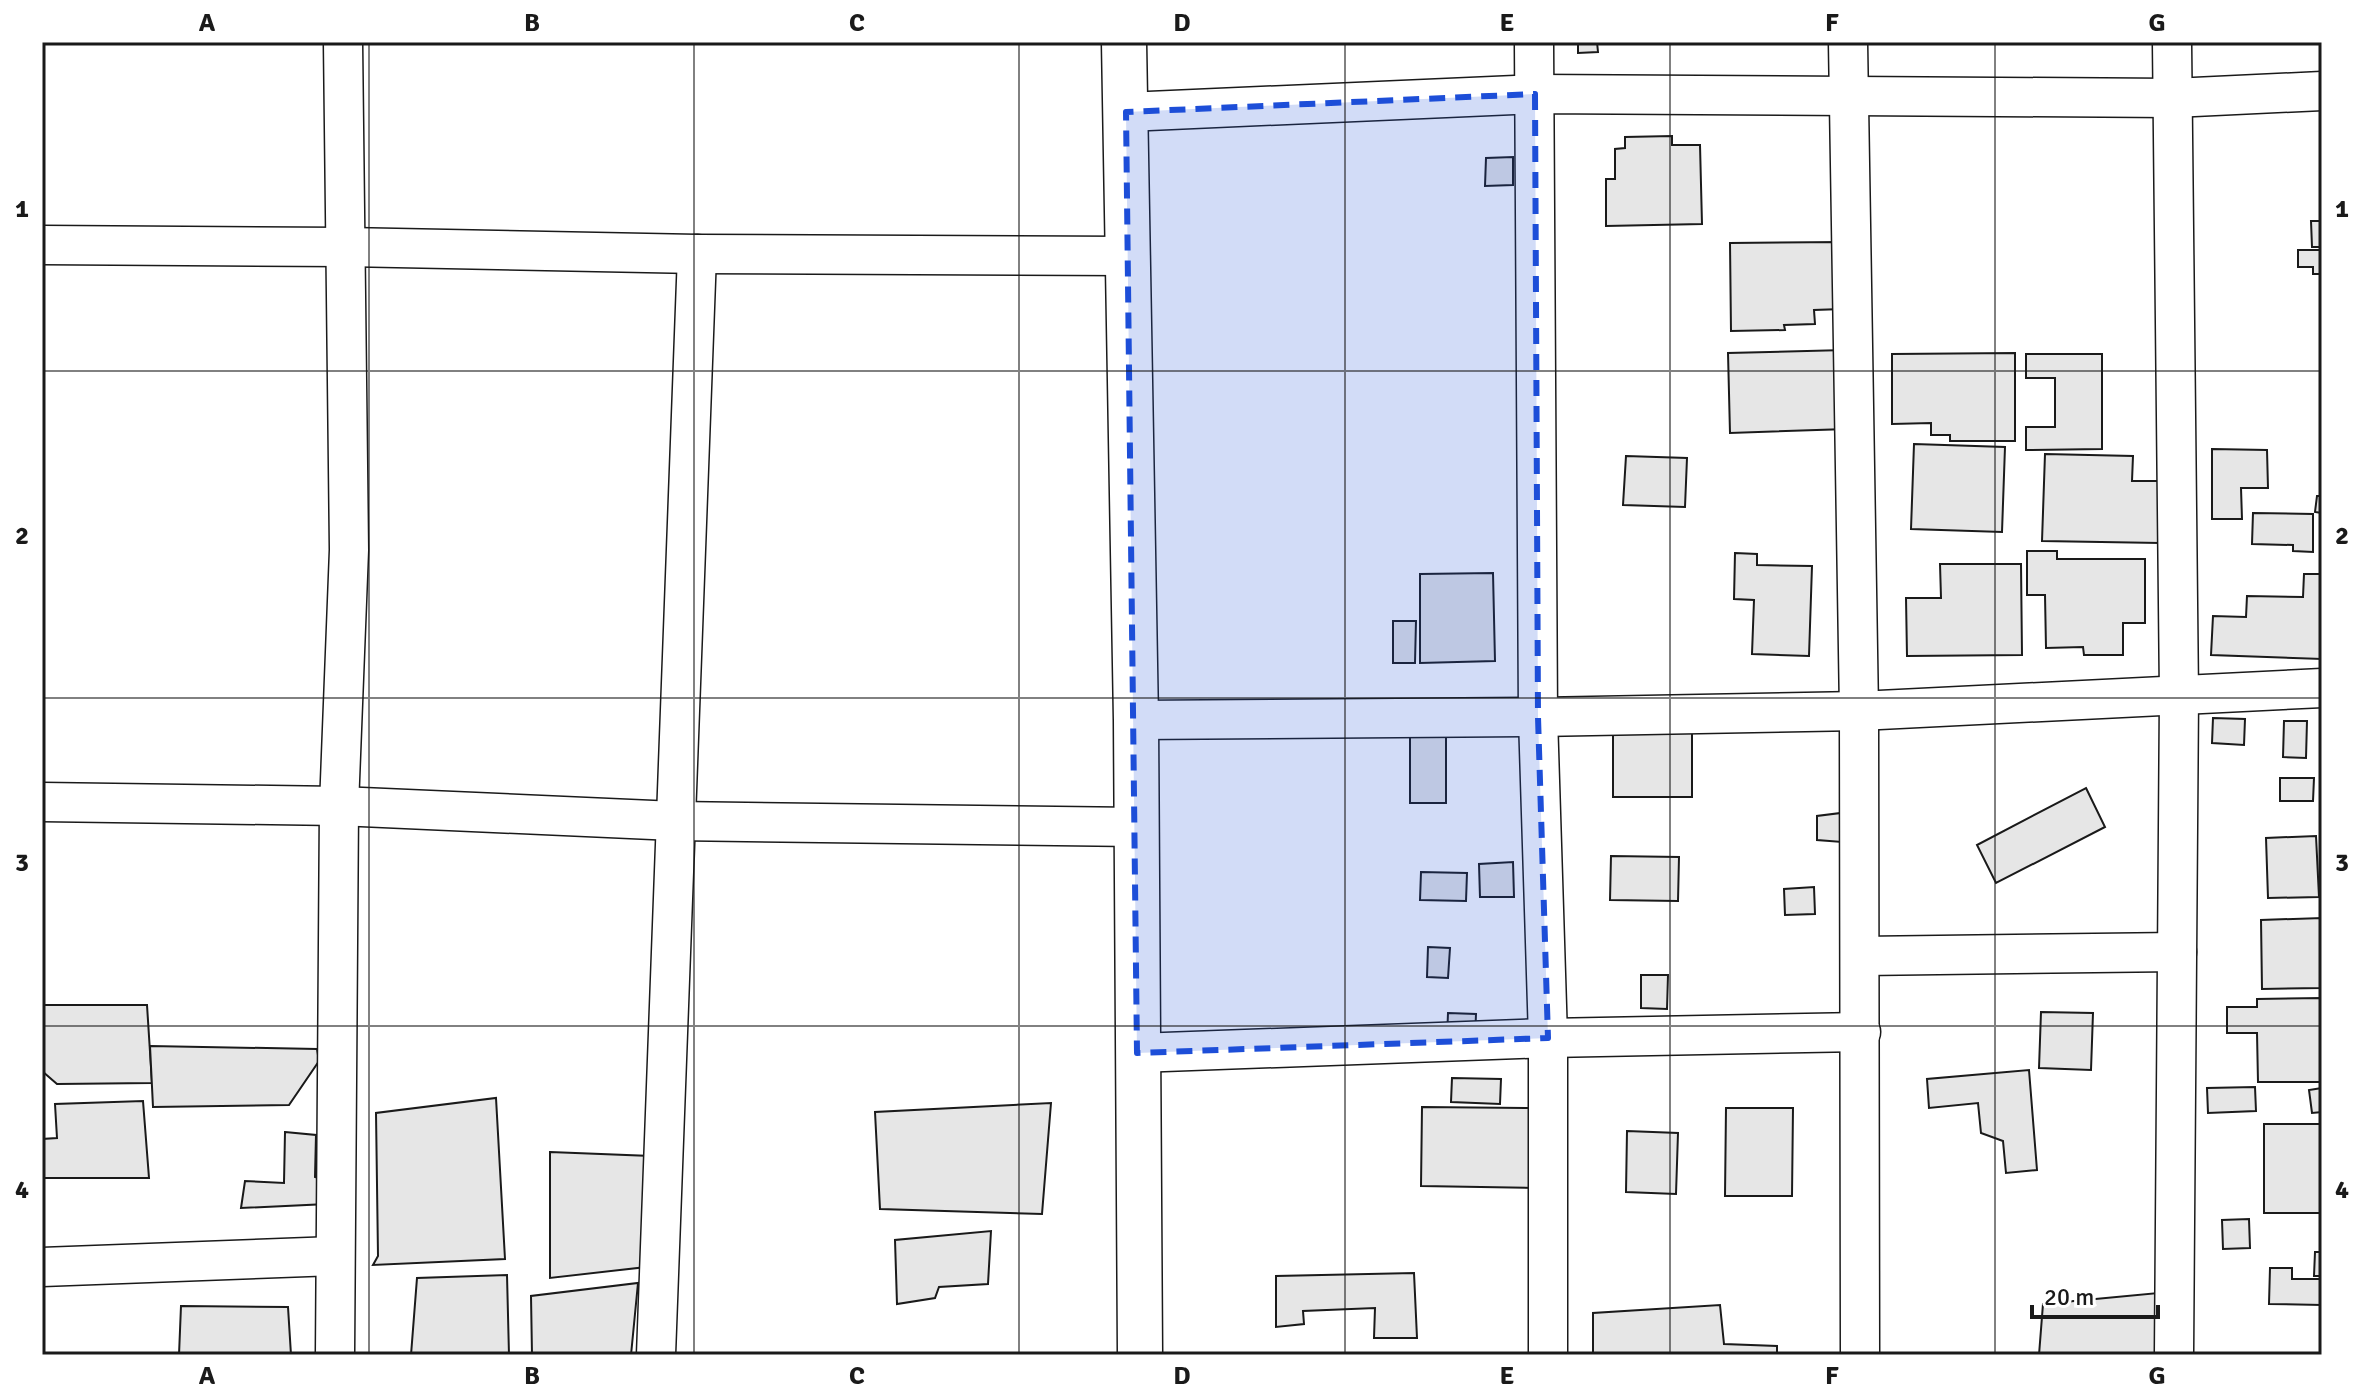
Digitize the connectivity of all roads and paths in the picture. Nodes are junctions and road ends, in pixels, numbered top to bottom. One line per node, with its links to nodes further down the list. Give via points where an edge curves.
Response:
1 (343, 42): 12 (street)
2 (1124, 42): 10 (street)
3 (1534, 42): 7 (street)
4 (1848, 42): 8 (street)
5 (2172, 42): 9 (street)
6 (2322, 91): 9 (street)
7 (1535, 94): 8 (street); 10 (street); 18 (street)
8 (1848, 97): 9 (street); 17 (street)
9 (2173, 98): 16 (street)
10 (1126, 112): 14 (street)
11 (42, 245): 12 (street)
12 (346, 247): 13 (street); 21 (street, via 349,550)
13 (697, 254): 14 (street); 22 (street)
14 (1128, 256): 19 (street)
15 (2322, 688): 16 (street)
16 (2179, 696): 17 (street); 24 (street)
17 (1859, 711): 18 (street); 25 (street)
18 (1538, 717): 19 (street); 27 (street)
19 (1136, 720): 23 (street)
20 (42, 802): 21 (street)
21 (339, 806): 22 (street); 29 (street)
22 (675, 821): 23 (street); 32 (street)
23 (1137, 827): 28 (street)
24 (2177, 952): 25 (street); 36 (street)
25 (1862, 956): 26 (street)
26 (1861, 1032): 27 (street); 35 (street)
27 (1548, 1038): 28 (street); 34 (street)
28 (1137, 1053): 33 (street)
29 (335, 1256): 30 (street); 31 (street)
30 (42, 1267)
31 (335, 1355)
32 (656, 1355)
33 (1140, 1355)
34 (1548, 1355)
35 (1860, 1355)
36 (2174, 1355)

